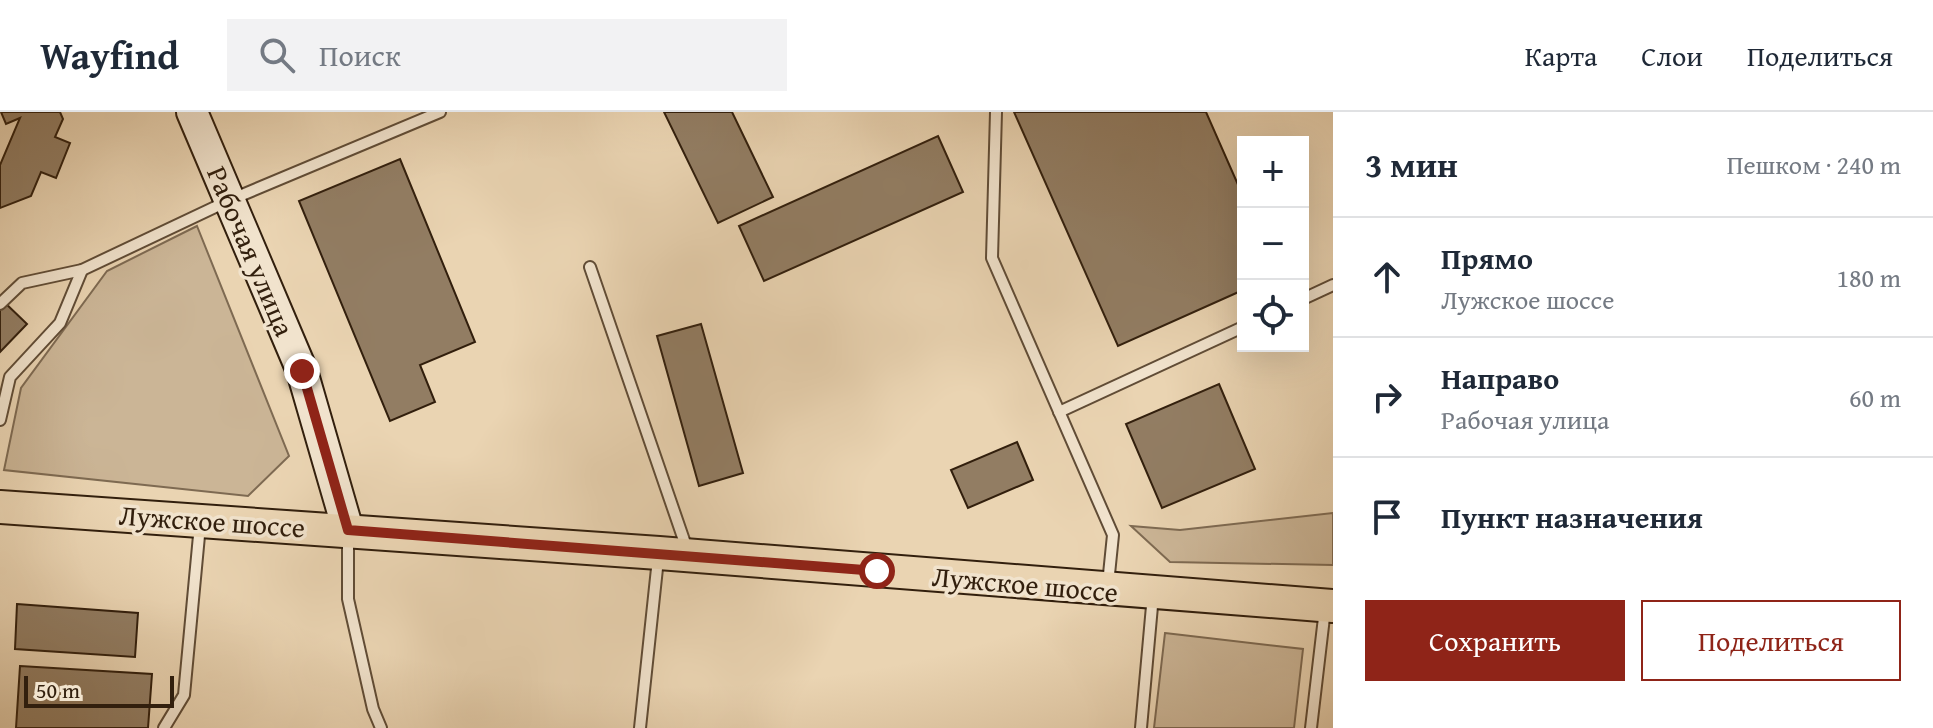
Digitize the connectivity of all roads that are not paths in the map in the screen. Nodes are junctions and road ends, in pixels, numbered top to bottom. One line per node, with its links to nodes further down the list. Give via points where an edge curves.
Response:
1 (440, 112): 4 (lane)
2 (996, 112): 13 (lane, via 992,258)
3 (196, 114): 4 (main road, Рабочая улица)
4 (230, 200): 6 (lane); 17 (main road, Рабочая улица, via 302,371)
5 (590, 267): 18 (lane)
6 (82, 270): 9 (lane, via 22,283); 12 (lane, via 60,323)
7 (1333, 285): 8 (lane)
8 (1309, 296)
9 (0, 304)
10 (1237, 330): 13 (lane)
11 (0, 366): 12 (lane)
12 (10, 377): 14 (lane)
13 (1059, 412): 19 (lane, via 1113,535)
14 (0, 420)
15 (0, 507): 16 (main road, Лужское шоссе)
16 (200, 520): 17 (main road, Лужское шоссе); 22 (lane, via 184,695)
17 (348, 530): 18 (main road, Лужское шоссе); 23 (lane, via 348,599)
18 (674, 554): 19 (main road, Лужское шоссе); 24 (lane)
19 (1107, 591): 20 (main road, Лужское шоссе)
20 (1153, 594): 21 (main road, Лужское шоссе); 25 (lane)
21 (1329, 606): 26 (lane)
22 (164, 728)
23 (381, 728)
24 (640, 728)
25 (1141, 728)
26 (1311, 728)

